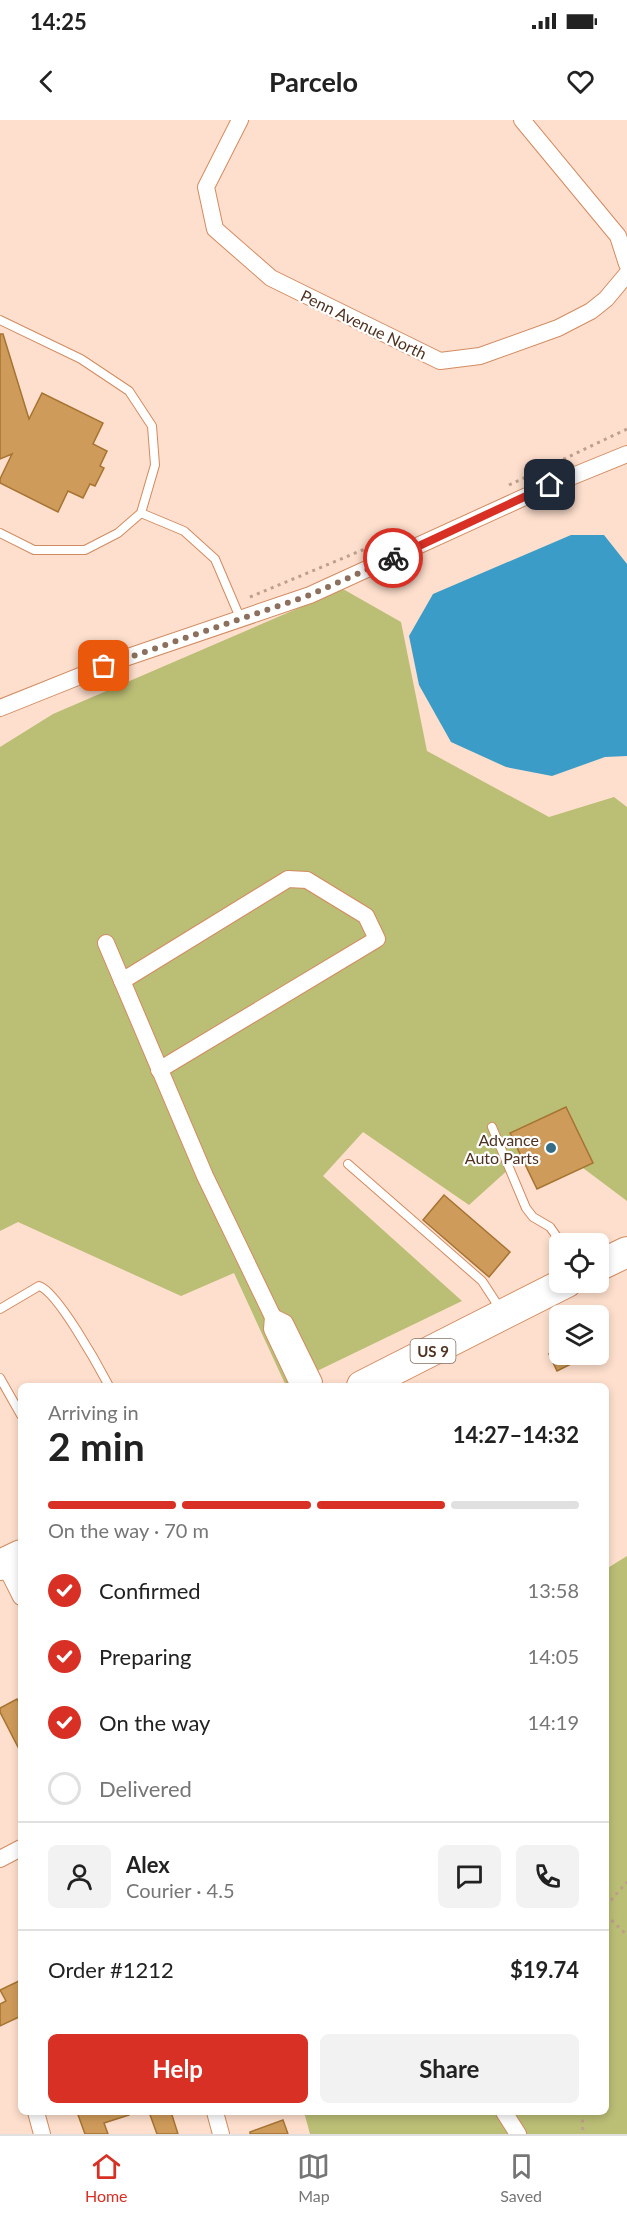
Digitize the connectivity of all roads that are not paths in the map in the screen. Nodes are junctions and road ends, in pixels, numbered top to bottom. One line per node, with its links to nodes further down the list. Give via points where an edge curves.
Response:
1 (240, 120): 4 (street, Penn Avenue North, via 206,187 215,229 271,278 440,361 480,356 558,328 591,311)
2 (522, 120): 3 (street, via 618,236)
3 (627, 264)
4 (627, 274)
5 (0, 320): 7 (lane, via 81,359 129,391 152,426 155,465)
6 (627, 454): 9 (street, via 310,595)
7 (141, 513): 8 (lane, via 118,533 86,550 34,550); 9 (lane, via 184,531 215,559)
8 (0, 533)
9 (241, 620): 10 (street, via 125,658)
10 (0, 708)
11 (106, 943): 12 (street)
12 (122, 981): 13 (street); 13 (street, via 288,879 307,880 366,916 377,939)
13 (159, 1070): 22 (street)
14 (492, 1127): 16 (lane, via 526,1208)
15 (348, 1164): 21 (lane, via 482,1281)
16 (554, 1233)
17 (627, 1252): 18 (highway)
18 (609, 1261)
19 (549, 1291): 21 (highway, US 9)
20 (0, 1309): 24 (lane, via 39,1286 46,1288 58,1301)
21 (504, 1315): 27 (highway, US 9)
22 (273, 1317): 25 (street, via 272,1329); 26 (street, via 285,1323)
23 (0, 1378): 28 (lane)
24 (107, 1383)
25 (298, 1383)
26 (314, 1383)
27 (368, 1383)
28 (18, 1410)
29 (8, 1561): 30 (street)
30 (18, 1589)
31 (18, 1850): 32 (street)
32 (0, 1859)
33 (37, 2115): 36 (street)
34 (216, 2115): 37 (street)
35 (506, 2115): 38 (street)
36 (42, 2134)
37 (221, 2134)
38 (518, 2134)

